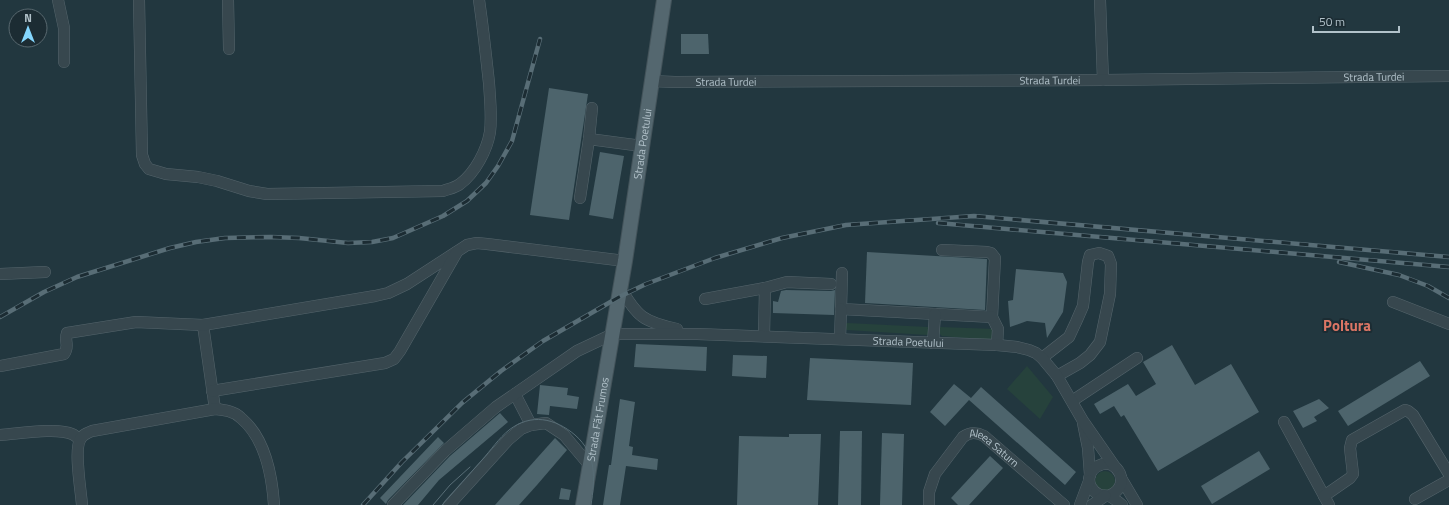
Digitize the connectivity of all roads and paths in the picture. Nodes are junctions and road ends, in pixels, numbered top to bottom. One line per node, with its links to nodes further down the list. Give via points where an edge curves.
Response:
1 (58, 0): 8 (street, via 64,28)
2 (139, 0): 4 (street, via 142,155 145,164 149,169 166,174 198,177 268,194 443,191 459,185 468,177 487,144 490,123 487,57)
3 (228, 0): 7 (street)
4 (479, 0)
5 (664, 0): 11 (main road, Strada Poetului)
6 (1100, 0): 10 (street)
7 (229, 48)
8 (64, 62)
9 (1449, 76): 10 (street, Strada Turdei)
10 (1103, 80): 11 (street, Strada Turdei)
11 (651, 81): 14 (main road, Strada Poetului)
12 (592, 108): 13 (street)
13 (589, 140): 14 (street); 15 (street)
14 (642, 146): 18 (main road, Strada Poetului)
15 (580, 198)
16 (458, 250): 18 (street, via 472,243); 31 (street, via 407,284 388,293); 42 (street, via 394,359 385,363)
17 (942, 250): 29 (street, via 987,252 993,255 996,261)
18 (624, 261): 23 (main road, Strada Poetului)
19 (45, 272): 21 (street)
20 (842, 273): 27 (street)
21 (0, 274)
22 (831, 284): 24 (street, via 787,282)
23 (620, 287): 32 (main road, Strada Poetului); 33 (street, Strada Poetului, via 633,308 646,320)
24 (765, 288): 25 (street); 34 (street)
25 (705, 299)
26 (1393, 302): 30 (street)
27 (841, 310): 28 (street); 35 (street)
28 (934, 314): 29 (street); 36 (street)
29 (992, 317): 37 (street, via 998,329)
30 (1449, 324)
31 (203, 325): 40 (street, via 136,322 67,333 68,346 64,354); 42 (street)
32 (613, 334): 33 (street, Strada Poetului); 43 (street, via 577,351); 51 (main road, Strada Făt Frumos)
33 (697, 334): 34 (street, Strada Poetului)
34 (764, 336): 35 (street, Strada Poetului)
35 (840, 339): 36 (street, Strada Poetului)
36 (933, 343): 37 (street, Strada Poetului)
37 (997, 346): 38 (street, Strada Poetului, via 1029,350)
38 (1042, 358): 41 (street, Strada Poetului); 41 (street, via 1069,337 1076,322 1083,306 1090,254 1108,256 1111,264 1110,294 1100,342 1080,364)
39 (1137, 358): 44 (street)
40 (0, 366)
41 (1057, 376): 44 (street, Strada Poetului)
42 (212, 391): 45 (street)
43 (515, 394): 48 (street); 62 (street, via 445,451)
44 (1072, 401): 46 (street, Strada Poetului)
45 (215, 409): 50 (street, via 92,431 85,433); 61 (street, via 226,410 240,417 256,436 270,476)
46 (1083, 420): 52 (street, Strada Poetului); 54 (street, Strada Poetului)
47 (1284, 422): 59 (street)
48 (531, 425): 51 (street, via 546,423 564,434); 63 (street, via 521,429 508,440)
49 (0, 435): 50 (street, via 67,432)
50 (80, 440): 60 (street, via 77,449)
51 (590, 466): 64 (main road, Strada Făt Frumos)
52 (1115, 467): 54 (street, via 1102,464 1092,470); 55 (street, Strada Poetului)
53 (1449, 474): 59 (street, via 1414,415 1405,410 1352,440 1350,448 1353,474)
54 (1090, 478): 57 (street, via 1093,491); 67 (street)
55 (1121, 478): 57 (street, via 1117,491); 70 (street, Strada Poetului)
56 (1449, 480): 58 (street)
57 (1107, 496): 68 (street); 69 (street)
58 (1415, 499)
59 (1326, 500)
60 (82, 505)
61 (274, 505)
62 (394, 505)
63 (449, 505)
64 (584, 505)
65 (929, 505): 66 (street, Aleea Saturn, via 929,492 935,474 963,437 973,432 984,436)
66 (1064, 505)
67 (1080, 505)
68 (1092, 505)
69 (1122, 505)
70 (1136, 505)

